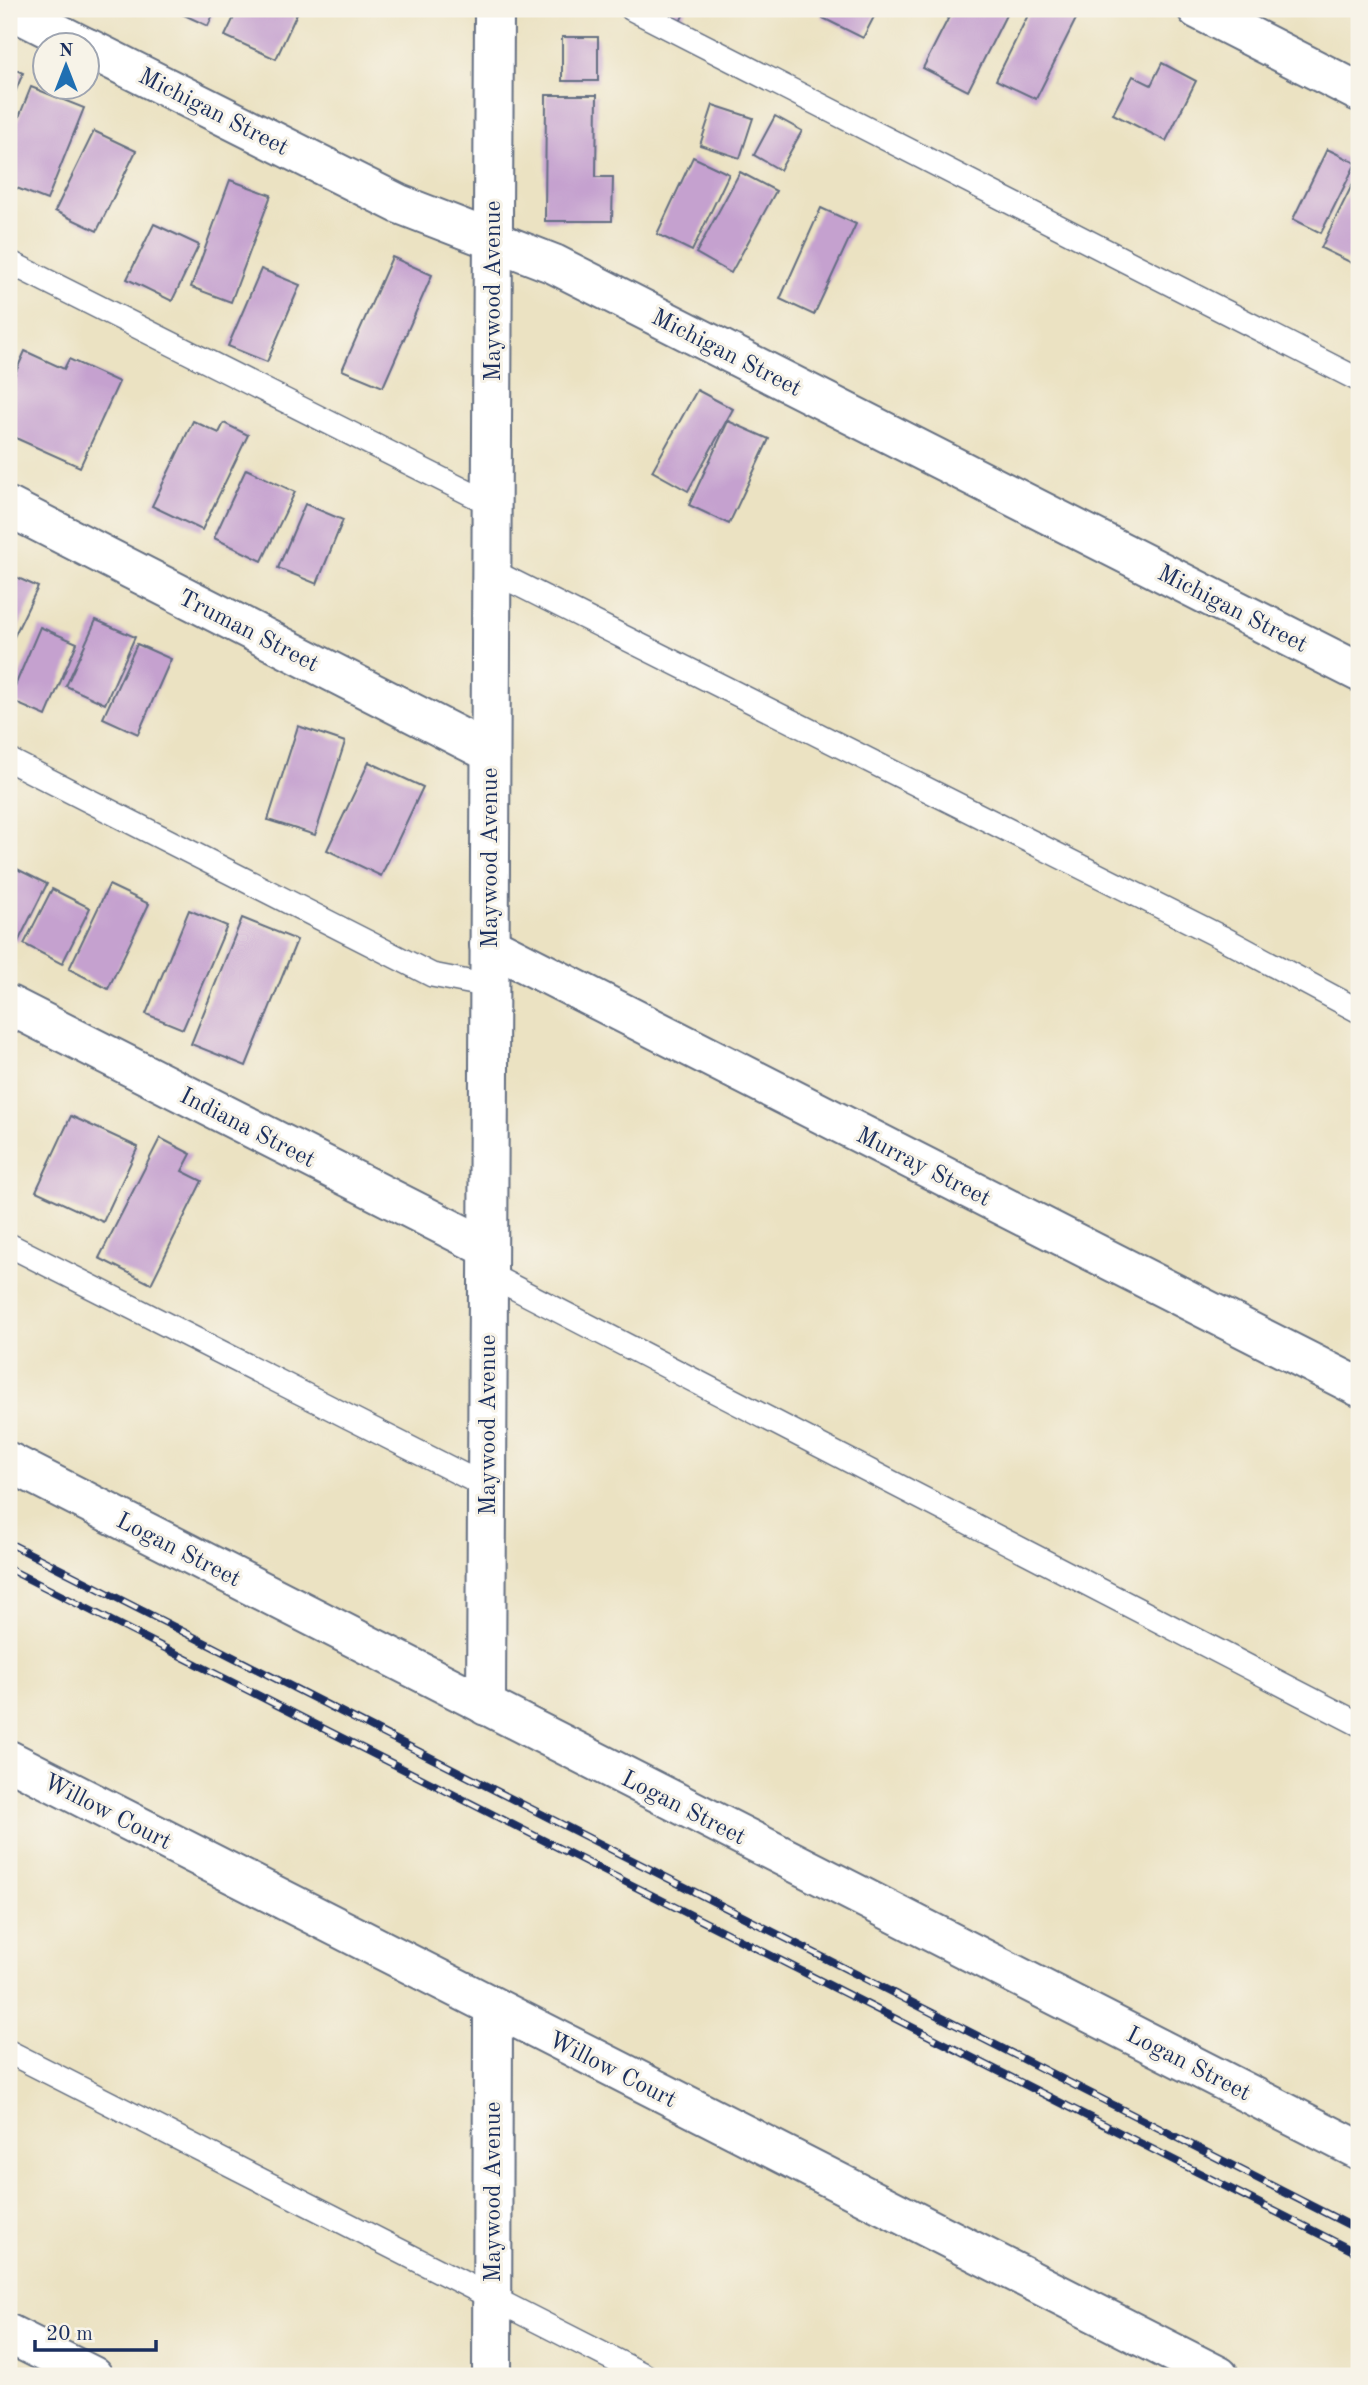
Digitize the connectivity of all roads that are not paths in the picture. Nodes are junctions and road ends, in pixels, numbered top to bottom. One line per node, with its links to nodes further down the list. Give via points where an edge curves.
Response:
1 (10, 9): 5 (street, Michigan Street)
2 (494, 9): 8 (street, Maywood Avenue)
3 (632, 9): 10 (lane)
4 (1197, 9): 7 (street)
5 (55, 32)
6 (102, 56): 8 (street, Michigan Street, via 399,204)
7 (1359, 92)
8 (492, 243): 11 (street, Maywood Avenue); 14 (street, Michigan Street, via 554,264)
9 (9, 262): 11 (lane)
10 (1359, 380)
11 (491, 504): 13 (street, Maywood Avenue)
12 (9, 507): 15 (street, Truman Street)
13 (491, 570): 15 (street, Maywood Avenue); 20 (lane)
14 (1359, 672)
15 (489, 752): 17 (street, Maywood Avenue)
16 (9, 760): 18 (lane, via 432,975)
17 (489, 945): 18 (street, Maywood Avenue); 23 (street, Murray Street)
18 (489, 986): 22 (street, Maywood Avenue)
19 (9, 1005): 22 (street, Indiana Street)
20 (1359, 1011)
21 (9, 1245): 25 (lane)
22 (488, 1261): 25 (street, Maywood Avenue); 27 (lane)
23 (1359, 1387)
24 (9, 1462): 26 (street, Logan Street)
25 (487, 1487): 26 (street, Maywood Avenue)
26 (486, 1706): 31 (street, Logan Street)
27 (1359, 1724)
28 (9, 1760): 29 (street, Willow Court)
29 (493, 2008): 32 (street, Maywood Avenue); 37 (street, Willow Court)
30 (9, 2052): 32 (lane)
31 (1359, 2150)
32 (492, 2298): 35 (street, Maywood Avenue); 36 (lane)
33 (9, 2334): 34 (street)
34 (93, 2376)
35 (492, 2376)
36 (646, 2376)
37 (1219, 2376)

